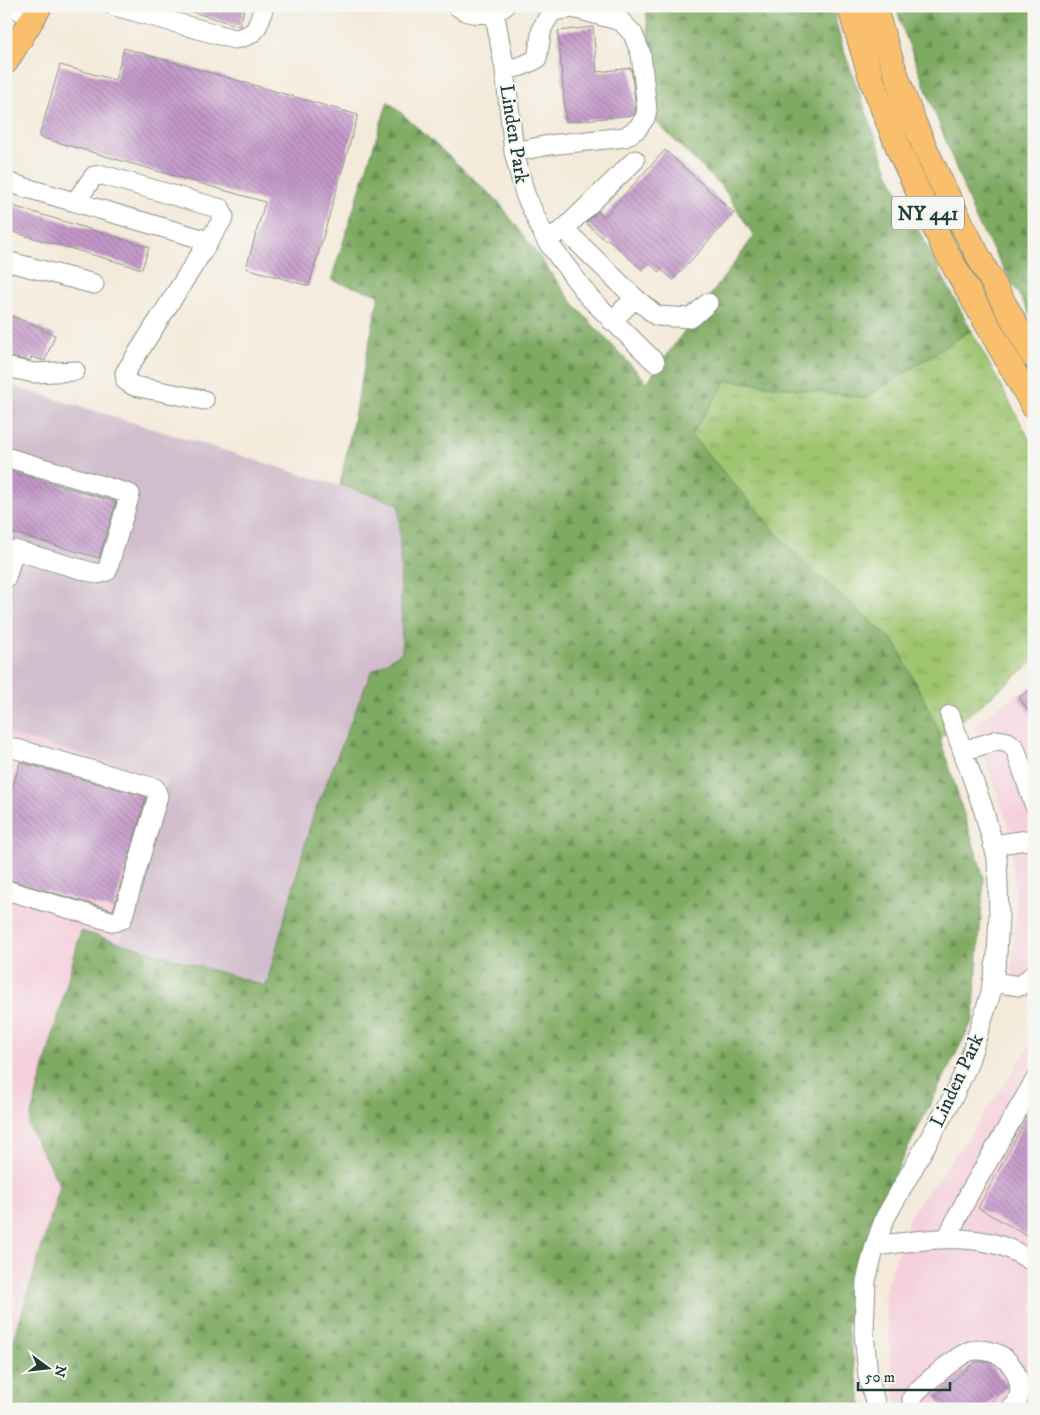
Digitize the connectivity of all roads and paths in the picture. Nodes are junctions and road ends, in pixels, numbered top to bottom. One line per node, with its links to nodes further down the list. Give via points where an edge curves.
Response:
1 (13, 6): 8 (street)
2 (115, 6): 3 (street, via 234,39 247,37 258,26)
3 (264, 6)
4 (457, 6): 7 (street, Linden Park, via 475,14)
5 (849, 6): 28 (main road, NY 441, via 876,90 940,239)
6 (874, 6): 23 (main road, NY 441, via 914,123 938,177)
7 (500, 9): 10 (street, Linden Park)
8 (36, 13): 9 (main road)
9 (6, 62)
10 (505, 70): 11 (street, Linden Park); 11 (street, via 537,60 542,28 552,11 573,8 621,21 633,34 641,54 647,110 637,129 626,137)
11 (514, 152): 16 (street, Linden Park, via 526,194)
12 (635, 160): 15 (street)
13 (6, 182): 14 (street)
14 (75, 202): 17 (street); 17 (street, via 94,176 103,175 139,185 221,209 224,217)
15 (564, 229): 16 (street); 20 (street)
16 (546, 240): 22 (street, Linden Park, via 589,297)
17 (209, 241): 27 (street, via 125,373 126,381 134,386)
18 (6, 261): 19 (street)
19 (94, 284)
20 (635, 298): 21 (street, via 657,316 691,318); 22 (street)
21 (708, 303)
22 (612, 321): 24 (street, Linden Park)
23 (1034, 358)
24 (655, 362)
25 (6, 367): 26 (street, via 34,373)
26 (75, 371)
27 (204, 400)
28 (1034, 407)
29 (6, 457): 30 (street, via 130,494 108,571 98,574 14,550)
30 (6, 578)
31 (950, 715): 33 (street, Linden Park)
32 (6, 746): 37 (street, via 155,788 158,796 122,918 118,921)
33 (962, 750): 34 (street, via 998,740 1008,742 1015,748); 36 (street, Linden Park)
34 (1034, 804)
35 (1034, 839): 36 (street)
36 (993, 845): 39 (street, Linden Park, via 999,915)
37 (6, 890)
38 (1034, 974): 39 (street, via 1020,986)
39 (992, 982): 42 (street, Linden Park, via 968,1064 885,1218)
40 (1034, 1082): 41 (street)
41 (947, 1238): 42 (street); 43 (street, via 999,1245)
42 (875, 1246): 44 (street, Linden Park, via 866,1281 864,1332 868,1376)
43 (1034, 1262)
44 (877, 1409)
45 (912, 1409): 46 (street, via 912,1398 917,1391 960,1356 971,1351 996,1353 1011,1366 1020,1384 1018,1400)
46 (1011, 1409)

